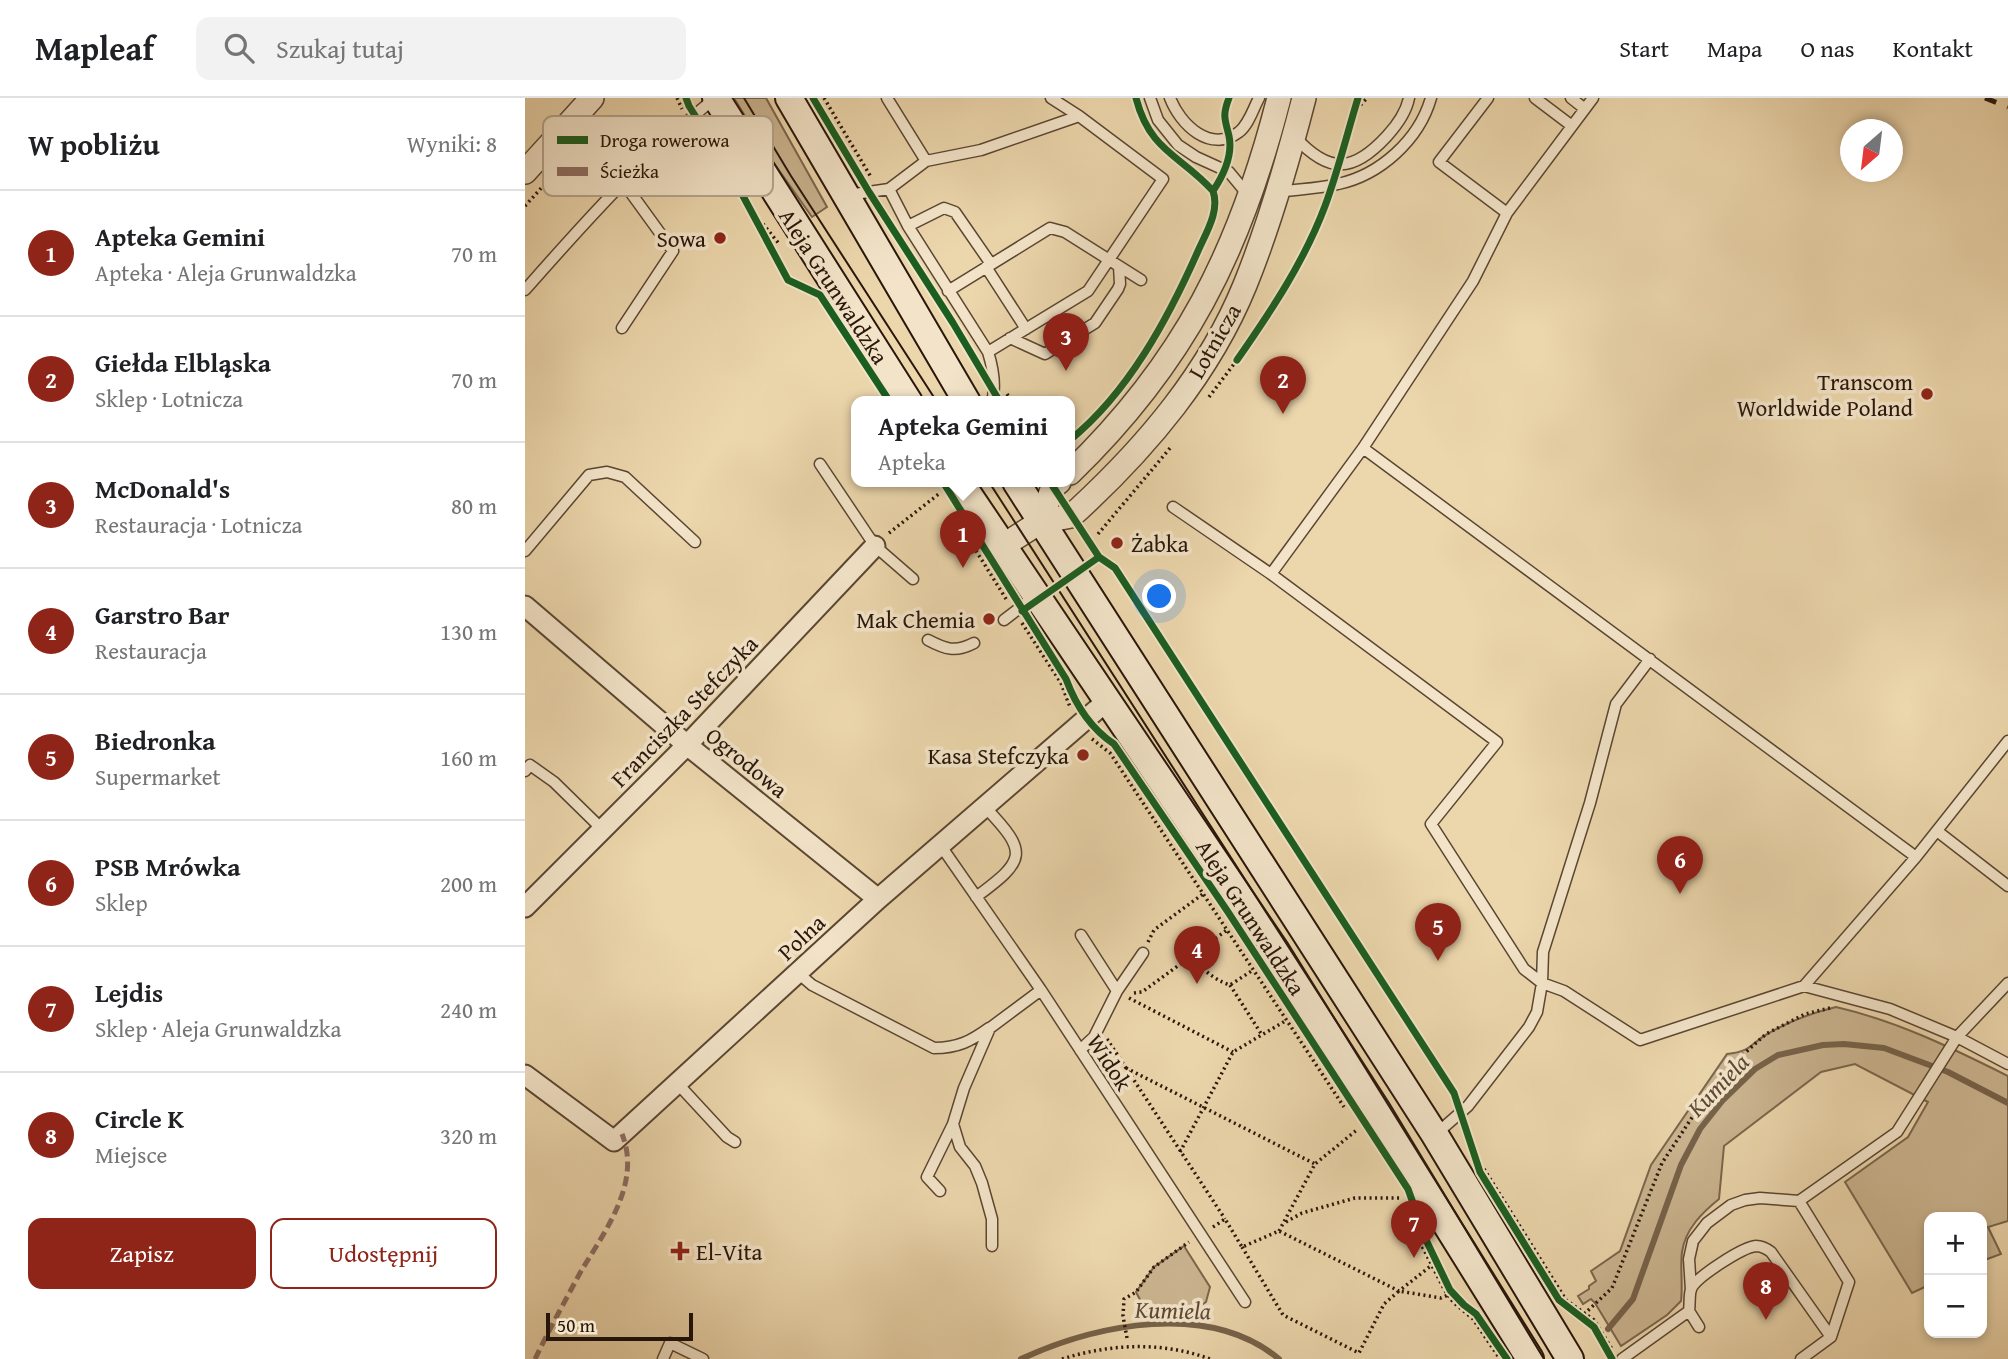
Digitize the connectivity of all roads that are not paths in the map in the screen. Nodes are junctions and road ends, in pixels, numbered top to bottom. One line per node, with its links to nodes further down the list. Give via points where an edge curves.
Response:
1 (716, 98): 17 (lane); 18 (main road, Aleja Grunwaldzka)
2 (789, 98): 28 (main road)
3 (887, 98): 23 (lane)
4 (1051, 98): 19 (lane)
5 (1150, 98): 31 (lane, via 1158,120 1178,145 1229,172)
6 (1170, 98): 7 (lane, via 1187,127 1200,136 1216,138 1239,132)
7 (1259, 98)
8 (1279, 98): 31 (street, Lotnicza)
9 (1304, 98): 21 (street, Lotnicza)
10 (1409, 98): 21 (lane, via 1396,126 1372,153 1352,164 1329,163 1310,153)
11 (1430, 98): 27 (lane, via 1416,131 1377,168 1338,184)
12 (1488, 98): 32 (lane, via 1439,162)
13 (1535, 98): 20 (lane)
14 (1571, 98): 16 (lane)
15 (1593, 98): 16 (lane)
16 (1585, 109): 20 (lane)
17 (694, 116)
18 (727, 116)
19 (1079, 116): 23 (lane, via 981,150); 34 (lane, via 1163,179)
20 (1572, 126): 32 (lane)
21 (1294, 136): 27 (street, Lotnicza)
22 (543, 150): 24 (street)
23 (926, 161): 26 (lane)
24 (525, 172)
25 (773, 188): 44 (main road, Aleja Grunwaldzka)
26 (890, 189): 28 (lane); 33 (lane)
27 (1277, 192): 54 (street, Lotnicza, via 1245,286 1187,388 1138,452 1072,516)
28 (845, 195): 45 (main road)
29 (611, 196): 38 (lane)
30 (634, 196): 40 (lane, via 673,251)
31 (1250, 197): 49 (street, Lotnicza, via 1224,263 1180,342 1139,399)
32 (1507, 213): 47 (lane, via 1473,281)
33 (908, 226): 35 (lane, via 944,208 955,212); 39 (lane)
34 (1109, 261): 35 (lane, via 1065,232 1050,228); 36 (lane); 41 (lane, via 1089,290)
35 (989, 266): 39 (lane); 41 (lane)
36 (1119, 266): 37 (lane); 42 (lane, via 1118,289 1090,327 1045,354)
37 (1141, 280)
38 (525, 290)
39 (948, 291): 43 (lane)
40 (622, 328)
41 (1026, 329): 42 (lane)
42 (1010, 338): 43 (lane)
43 (988, 352): 46 (lane)
44 (905, 396)
45 (963, 396)
46 (993, 396)
47 (1363, 448): 59 (lane); 66 (lane)
48 (820, 464): 56 (lane)
49 (1075, 468)
50 (947, 487): 57 (main road, Aleja Grunwaldzka)
51 (1019, 487): 54 (main road, Aleja Grunwaldzka)
52 (1053, 487): 54 (street)
53 (1173, 507): 59 (lane)
54 (1040, 522): 57 (street, Lotnicza); 95 (main road, Aleja Grunwaldzka)
55 (695, 542): 58 (lane, via 625,477 607,472 589,475)
56 (875, 546): 60 (lane); 69 (street, Franciszka Stefczyka)
57 (1002, 547): 61 (main road, Aleja Grunwaldzka)
58 (525, 551)
59 (1271, 574): 83 (lane, via 1497,742 1431,824 1524,969)
60 (913, 579)
61 (1024, 605): 63 (lane); 67 (main road, Aleja Grunwaldzka)
62 (525, 606): 69 (street, Ogrodowa)
63 (1004, 620)
64 (927, 640): 65 (lane, via 947,650 961,650)
65 (974, 643)
66 (1650, 659): 75 (lane); 83 (lane, via 1616,704 1543,953)
67 (1108, 700): 71 (street, Polna); 108 (main road, Aleja Grunwaldzka, via 1276,951)
68 (2008, 741): 73 (lane)
69 (687, 745): 72 (street, Franciszka Stefczyka); 78 (street, Ogrodowa)
70 (525, 771): 72 (lane, via 530,765 554,782)
71 (985, 807): 74 (street, Polna); 77 (lane, via 1006,830 1016,858 1007,874)
72 (604, 830): 79 (street, Franciszka Stefczyka)
73 (1937, 831): 75 (lane); 76 (lane)
74 (941, 846): 77 (lane, Widok); 78 (street, Polna)
75 (1916, 857): 85 (lane)
76 (2008, 886)
77 (976, 897): 86 (lane, Widok)
78 (878, 899): 82 (street, Polna)
79 (525, 906)
80 (1081, 935): 87 (lane)
81 (1143, 953): 87 (lane)
82 (798, 973): 88 (lane, via 812,985 935,1048 963,1045); 93 (street, Polna)
83 (1542, 983): 85 (lane, via 1564,991 1640,1040); 95 (lane, via 1529,1027 1468,1106)
84 (2008, 983): 89 (lane)
85 (1804, 986): 89 (lane, via 1890,1009)
86 (1041, 990): 88 (lane); 90 (lane, Widok)
87 (1117, 991): 90 (lane, via 1094,1037)
88 (990, 1027): 94 (lane)
89 (1957, 1037): 91 (lane); 98 (lane, via 1896,1132)
90 (1080, 1050): 101 (lane, Widok)
91 (2008, 1064)
92 (525, 1075): 93 (street, Polna, via 614,1141)
93 (677, 1083): 96 (lane)
94 (953, 1124): 97 (lane, via 927,1177); 99 (lane, via 960,1147 982,1183 992,1219)
95 (1435, 1135): 105 (main road, Aleja Grunwaldzka)
96 (735, 1142)
97 (940, 1191)
98 (1798, 1201): 100 (lane, via 1745,1200 1707,1223 1693,1241); 104 (lane, via 1849,1282)
99 (992, 1246)
100 (1691, 1290): 102 (lane); 104 (lane, via 1708,1272 1746,1249 1764,1247)
101 (1245, 1302)
102 (1689, 1311): 103 (lane); 109 (lane)
103 (1699, 1327)
104 (1831, 1337): 110 (lane)
105 (1564, 1348)
106 (663, 1359): 107 (lane, via 670,1343)
107 (703, 1359)
108 (1530, 1359)
109 (1622, 1359)
110 (1801, 1359)

